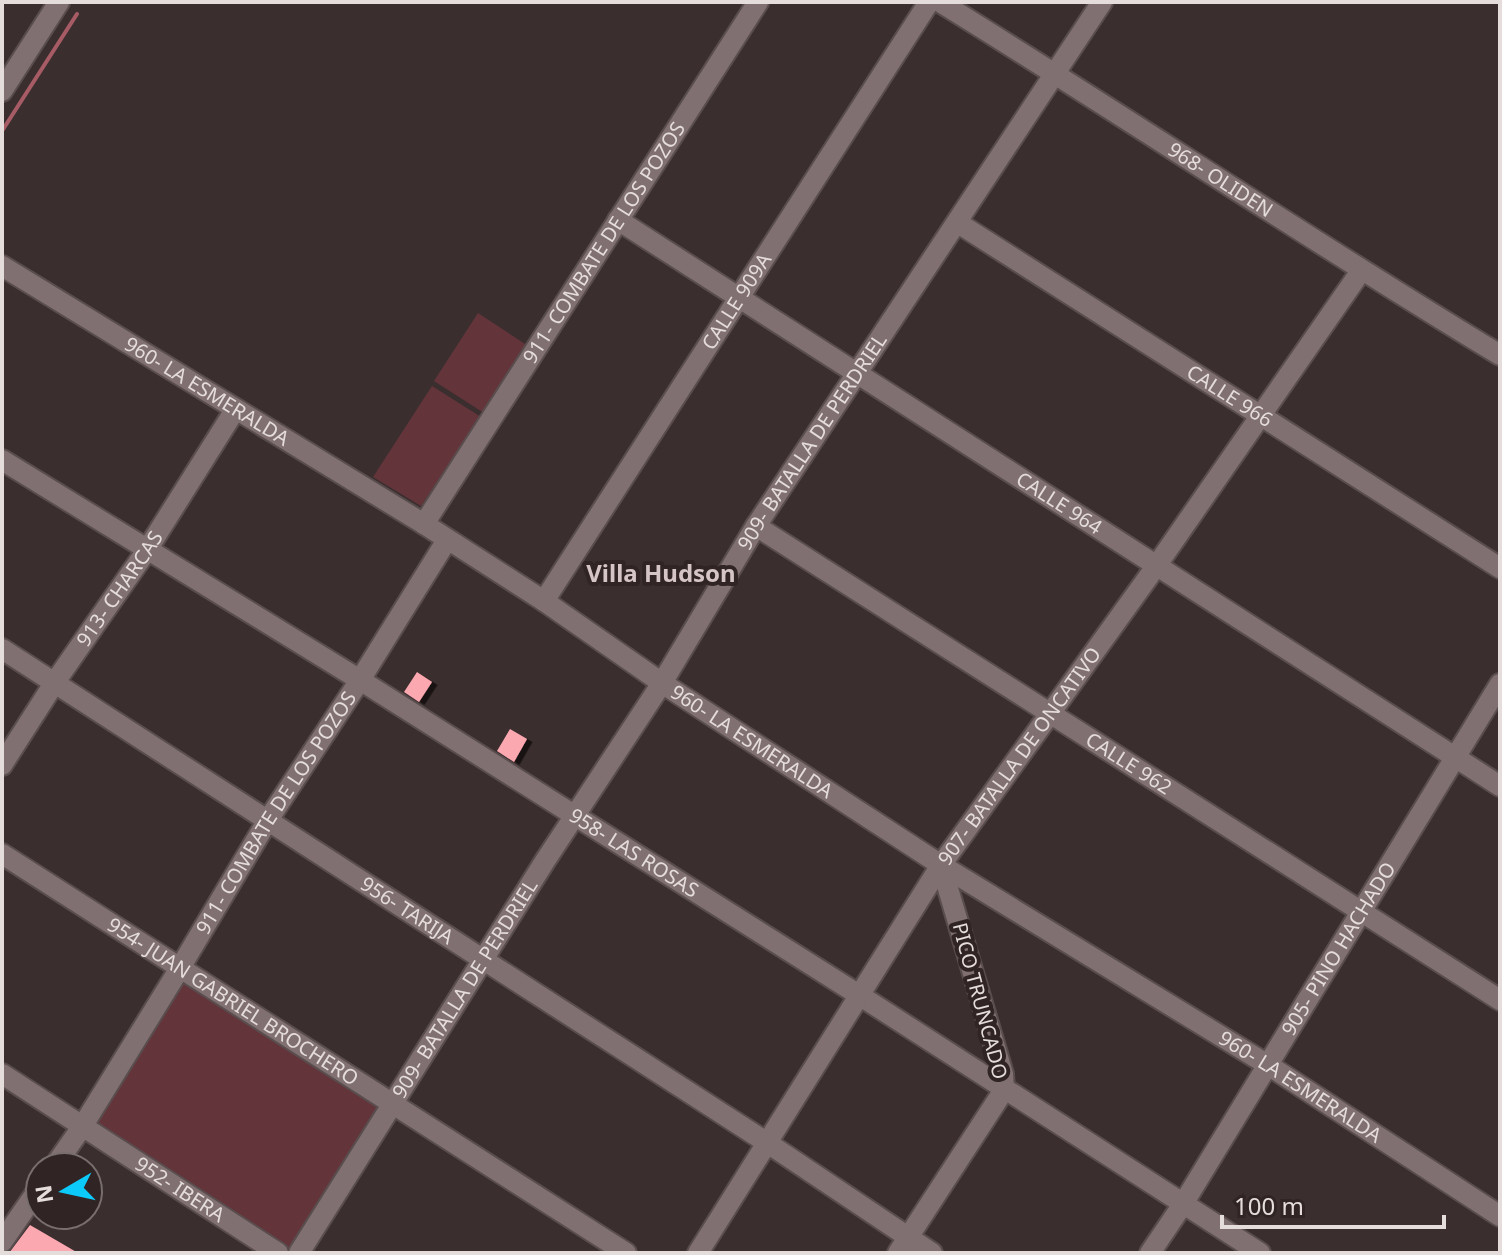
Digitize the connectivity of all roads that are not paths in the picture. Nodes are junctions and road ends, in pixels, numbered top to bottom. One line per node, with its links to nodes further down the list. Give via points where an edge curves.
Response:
1 (59, 2): 7 (street)
2 (758, 2): 8 (street, 911- COMBATE DE LOS POZOS)
3 (929, 2): 12 (street, CALLE 909A)
4 (940, 2): 6 (street, 968- OLIDEN)
5 (1102, 2): 6 (street, 909- BATALLA DE PERDRIEL)
6 (1054, 72): 9 (street, 909- BATALLA DE PERDRIEL); 11 (street, 968- OLIDEN)
7 (2, 91)
8 (618, 220): 12 (street, CALLE 964); 18 (street, 911- COMBATE DE LOS POZOS)
9 (958, 223): 14 (street, 909- BATALLA DE PERDRIEL); 16 (street, CALLE 966)
10 (2, 266): 15 (street, 960- LA ESMERALDA)
11 (1361, 271): 13 (street, 968- OLIDEN); 16 (street, 907- BATALLA DE ONCATIVO)
12 (740, 298): 14 (street, CALLE 964); 24 (street, CALLE 909A)
13 (1500, 355)
14 (857, 373): 19 (street, 909- BATALLA DE PERDRIEL); 22 (street, CALLE 964)
15 (235, 410): 18 (street, 960- LA ESMERALDA); 21 (street, 913- CHARCAS)
16 (1261, 416): 22 (street, 907- BATALLA DE ONCATIVO); 23 (street, CALLE 966)
17 (2, 460): 21 (street, 958- LAS ROSAS)
18 (424, 524): 20 (street, 960- LA ESMERALDA)
19 (756, 526): 28 (street, 909- BATALLA DE PERDRIEL); 30 (street, CALLE 962)
20 (447, 540): 24 (street, 960- LA ESMERALDA); 26 (street, 911- COMBATE DE LOS POZOS)
21 (147, 550): 26 (street, 958- LAS ROSAS); 27 (street, 913- CHARCAS)
22 (1157, 565): 30 (street, 907- BATALLA DE ONCATIVO); 31 (street, CALLE 964)
23 (1500, 568)
24 (544, 601): 28 (street, 960- LA ESMERALDA)
25 (2, 649): 27 (street, 956- TARIJA)
26 (360, 680): 34 (street, 958- LAS ROSAS); 35 (street, 911- COMBATE DE LOS POZOS)
27 (55, 682): 32 (street, 913- CHARCAS); 35 (street, 956- TARIJA)
28 (662, 683): 34 (street, 909- BATALLA DE PERDRIEL); 37 (street, 960- LA ESMERALDA)
29 (1500, 684): 31 (street, 905- PINO HACHADO)
30 (1050, 714): 37 (street, 907- BATALLA DE ONCATIVO); 38 (street, CALLE 962)
31 (1453, 758): 33 (street, CALLE 964); 38 (street, 905- PINO HACHADO)
32 (2, 765)
33 (1500, 786)
34 (574, 815): 39 (street, 909- BATALLA DE PERDRIEL); 41 (street, 958- LAS ROSAS)
35 (268, 820): 39 (street, 956- TARIJA); 40 (street, 911- COMBATE DE LOS POZOS)
36 (2, 854): 40 (street, 954- JUAN GABRIEL BROCHERO)
37 (941, 865): 41 (street, 907- BATALLA DE ONCATIVO); 43 (street, 960- LA ESMERALDA); 45 (street, PICO TRUNCADO)
38 (1359, 912): 42 (street, CALLE 962); 43 (street, 905- PINO HACHADO)
39 (484, 960): 46 (street, 909- BATALLA DE PERDRIEL); 48 (street, 956- TARIJA)
40 (180, 968): 46 (street, 954- JUAN GABRIEL BROCHERO); 47 (street, 911- COMBATE DE LOS POZOS)
41 (859, 995): 45 (street, 958- LAS ROSAS); 48 (street, 907- BATALLA DE ONCATIVO)
42 (1500, 1000)
43 (1268, 1065): 50 (street, 905- PINO HACHADO); 52 (street, 960- LA ESMERALDA)
44 (2, 1074): 47 (street, 952- IBERA)
45 (1004, 1090): 50 (street, 958- LAS ROSAS); 54 (street, PICO TRUNCADO)
46 (392, 1106): 56 (street, 909- BATALLA DE PERDRIEL); 57 (street, 954- JUAN GABRIEL BROCHERO)
47 (82, 1127): 49 (street, 911- COMBATE DE LOS POZOS); 55 (street, 952- IBERA)
48 (766, 1142): 54 (street, 956- TARIJA); 58 (street, 907- BATALLA DE ONCATIVO)
49 (65, 1151)
50 (1183, 1204): 60 (street, 905- PINO HACHADO); 61 (street, 958- LAS ROSAS)
51 (24, 1210): 53 (street)
52 (1500, 1216)
53 (2, 1242)
54 (903, 1245): 59 (street, 956- TARIJA)
55 (278, 1253)
56 (299, 1253)
57 (626, 1253)
58 (698, 1253)
59 (932, 1253)
60 (1150, 1253)
61 (1260, 1253)

